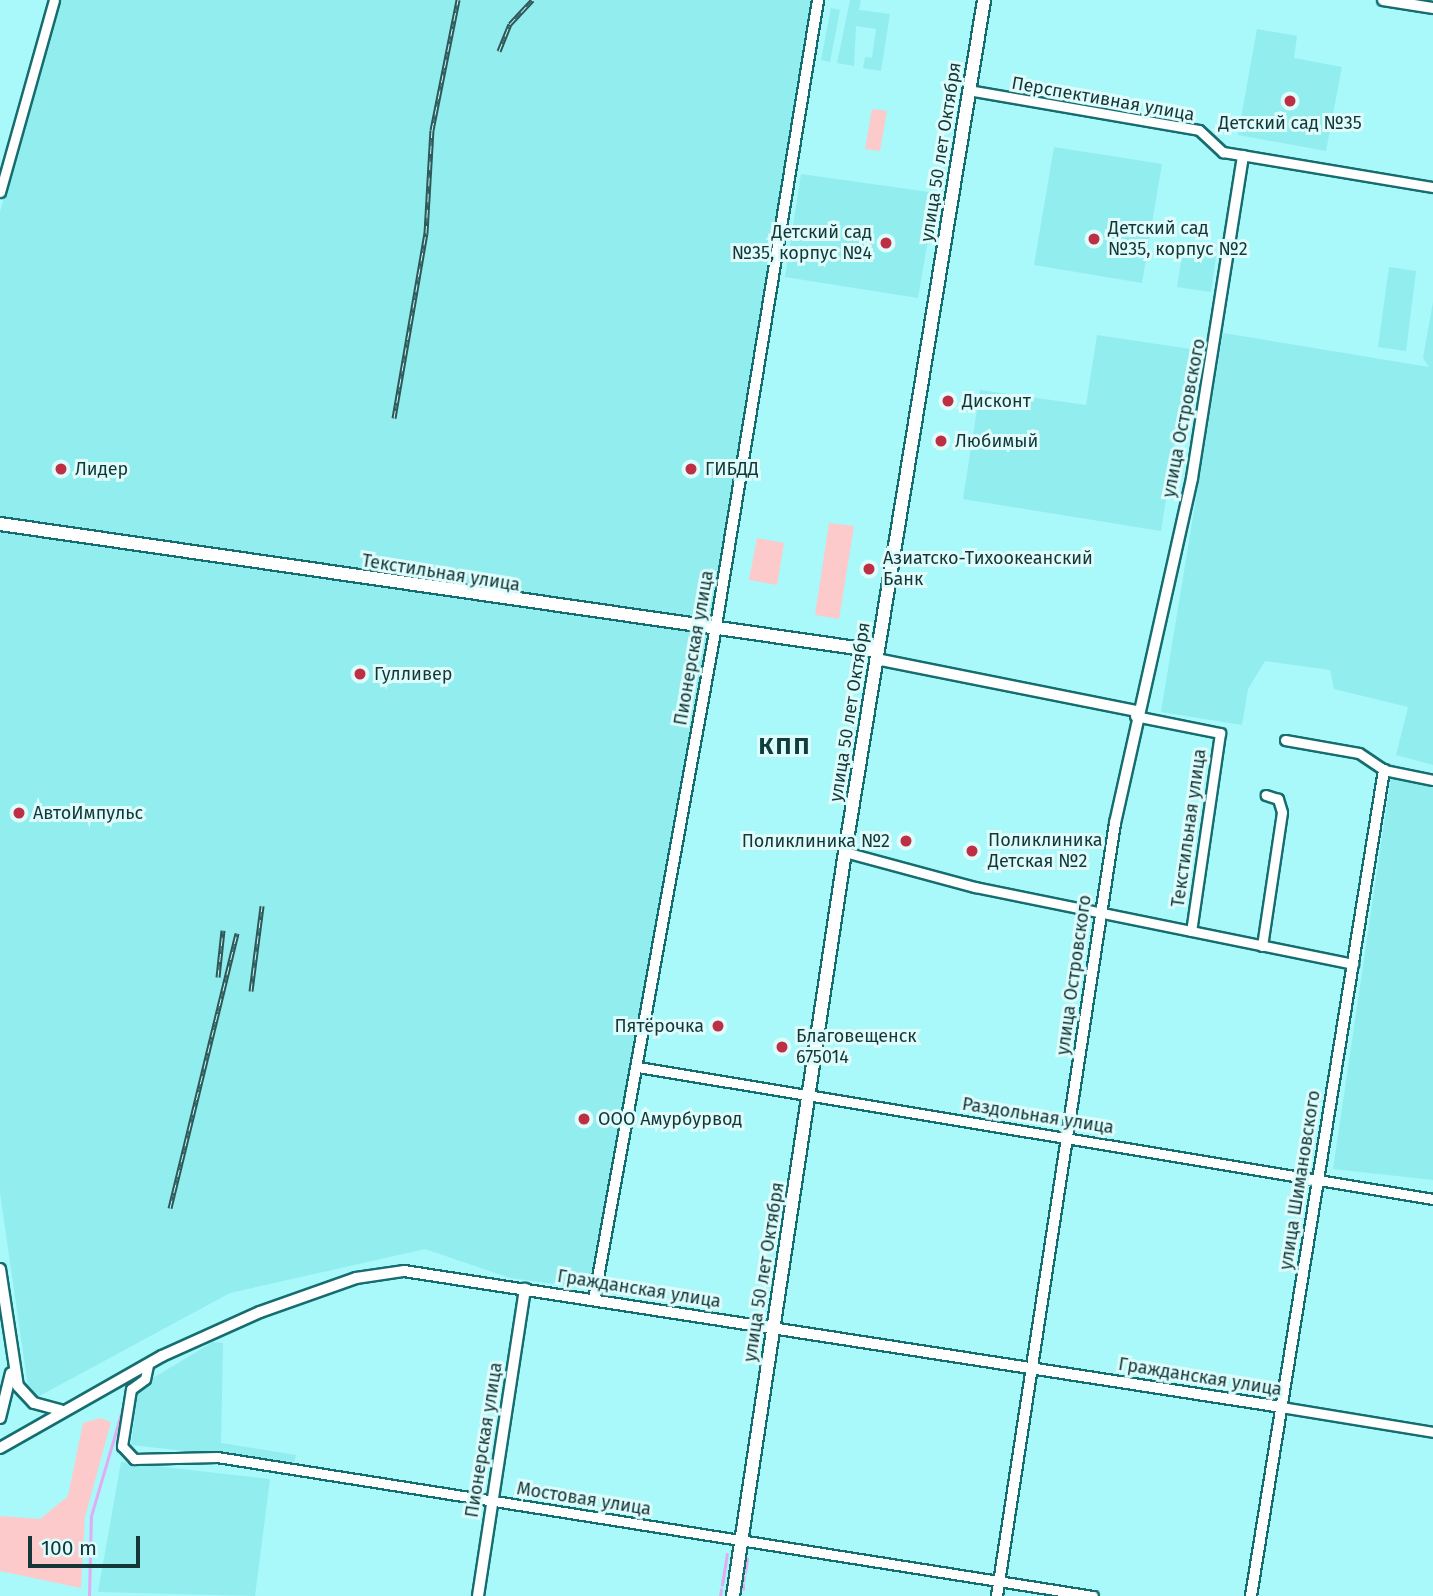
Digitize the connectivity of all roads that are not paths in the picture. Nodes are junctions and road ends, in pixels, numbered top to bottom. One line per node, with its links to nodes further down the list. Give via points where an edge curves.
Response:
1 (54, 0): 9 (street)
2 (818, 0): 11 (street, Пионерская улица)
3 (984, 0): 6 (main road, улица 50 лет Октября)
4 (1383, 0): 5 (street)
5 (1433, 8)
6 (968, 90): 7 (street, Перспективная улица, via 1199,130 1223,152); 12 (main road, улица 50 лет Октября)
7 (1243, 156): 8 (street, Перспективная улица); 13 (street, улица Островского, via 1192,478)
8 (1433, 187)
9 (0, 192)
10 (0, 524): 11 (main road, Текстильная улица)
11 (716, 632): 12 (main road, Текстильная улица); 23 (street, Пионерская улица)
12 (877, 655): 13 (street, Текстильная улица); 18 (main road, улица 50 лет Октября)
13 (1135, 713): 19 (street, улица Островского); 20 (street, Текстильная улица, via 1220,733)
14 (1285, 740): 15 (street, via 1359,753)
15 (1384, 770): 16 (street); 22 (street, улица Шимановского)
16 (1433, 780)
17 (1266, 795): 21 (street, via 1278,799 1282,812)
18 (845, 852): 19 (street); 24 (main road, улица 50 лет Октября)
19 (1101, 913): 20 (street); 25 (street, улица Островского)
20 (1191, 931): 21 (street)
21 (1262, 946): 22 (street)
22 (1353, 964): 26 (street, улица Шимановского)
23 (638, 1067): 24 (street, Раздольная улица); 30 (street, Пионерская улица)
24 (808, 1095): 25 (street, Раздольная улица); 31 (main road, улица 50 лет Октября)
25 (1068, 1137): 26 (street, Раздольная улица); 33 (street, улица Островского)
26 (1318, 1180): 27 (street, Раздольная улица); 35 (street, улица Шимановского)
27 (1433, 1199)
28 (0, 1269): 34 (street)
29 (525, 1289): 30 (street, Гражданская улица); 32 (street, Гражданская улица, via 425,1272 356,1278 260,1312); 40 (street, Пионерская улица)
30 (594, 1300): 31 (street, Гражданская улица)
31 (773, 1328): 33 (street, Гражданская улица); 41 (main road, улица 50 лет Октября)
32 (148, 1365): 36 (street, Гражданская улица); 40 (street, Мостовая улица, via 145,1380 131,1389 122,1446 134,1459 217,1457)
33 (1032, 1369): 35 (street, Гражданская улица); 42 (street, улица Островского)
34 (11, 1370): 36 (street, via 25,1396); 37 (street)
35 (1281, 1407): 38 (street, Гражданская улица); 47 (street, улица Шимановского)
36 (60, 1410): 39 (street, Гражданская улица)
37 (0, 1418)
38 (1433, 1432)
39 (0, 1448)
40 (492, 1501): 41 (street, Мостовая улица); 43 (street, Пионерская улица)
41 (741, 1540): 42 (street, Мостовая улица); 44 (main road, улица 50 лет Октября)
42 (999, 1581): 45 (street, улица Островского); 46 (street, Мостовая улица)
43 (478, 1596)
44 (733, 1596)
45 (997, 1596)
46 (1093, 1596)
47 (1251, 1596)

